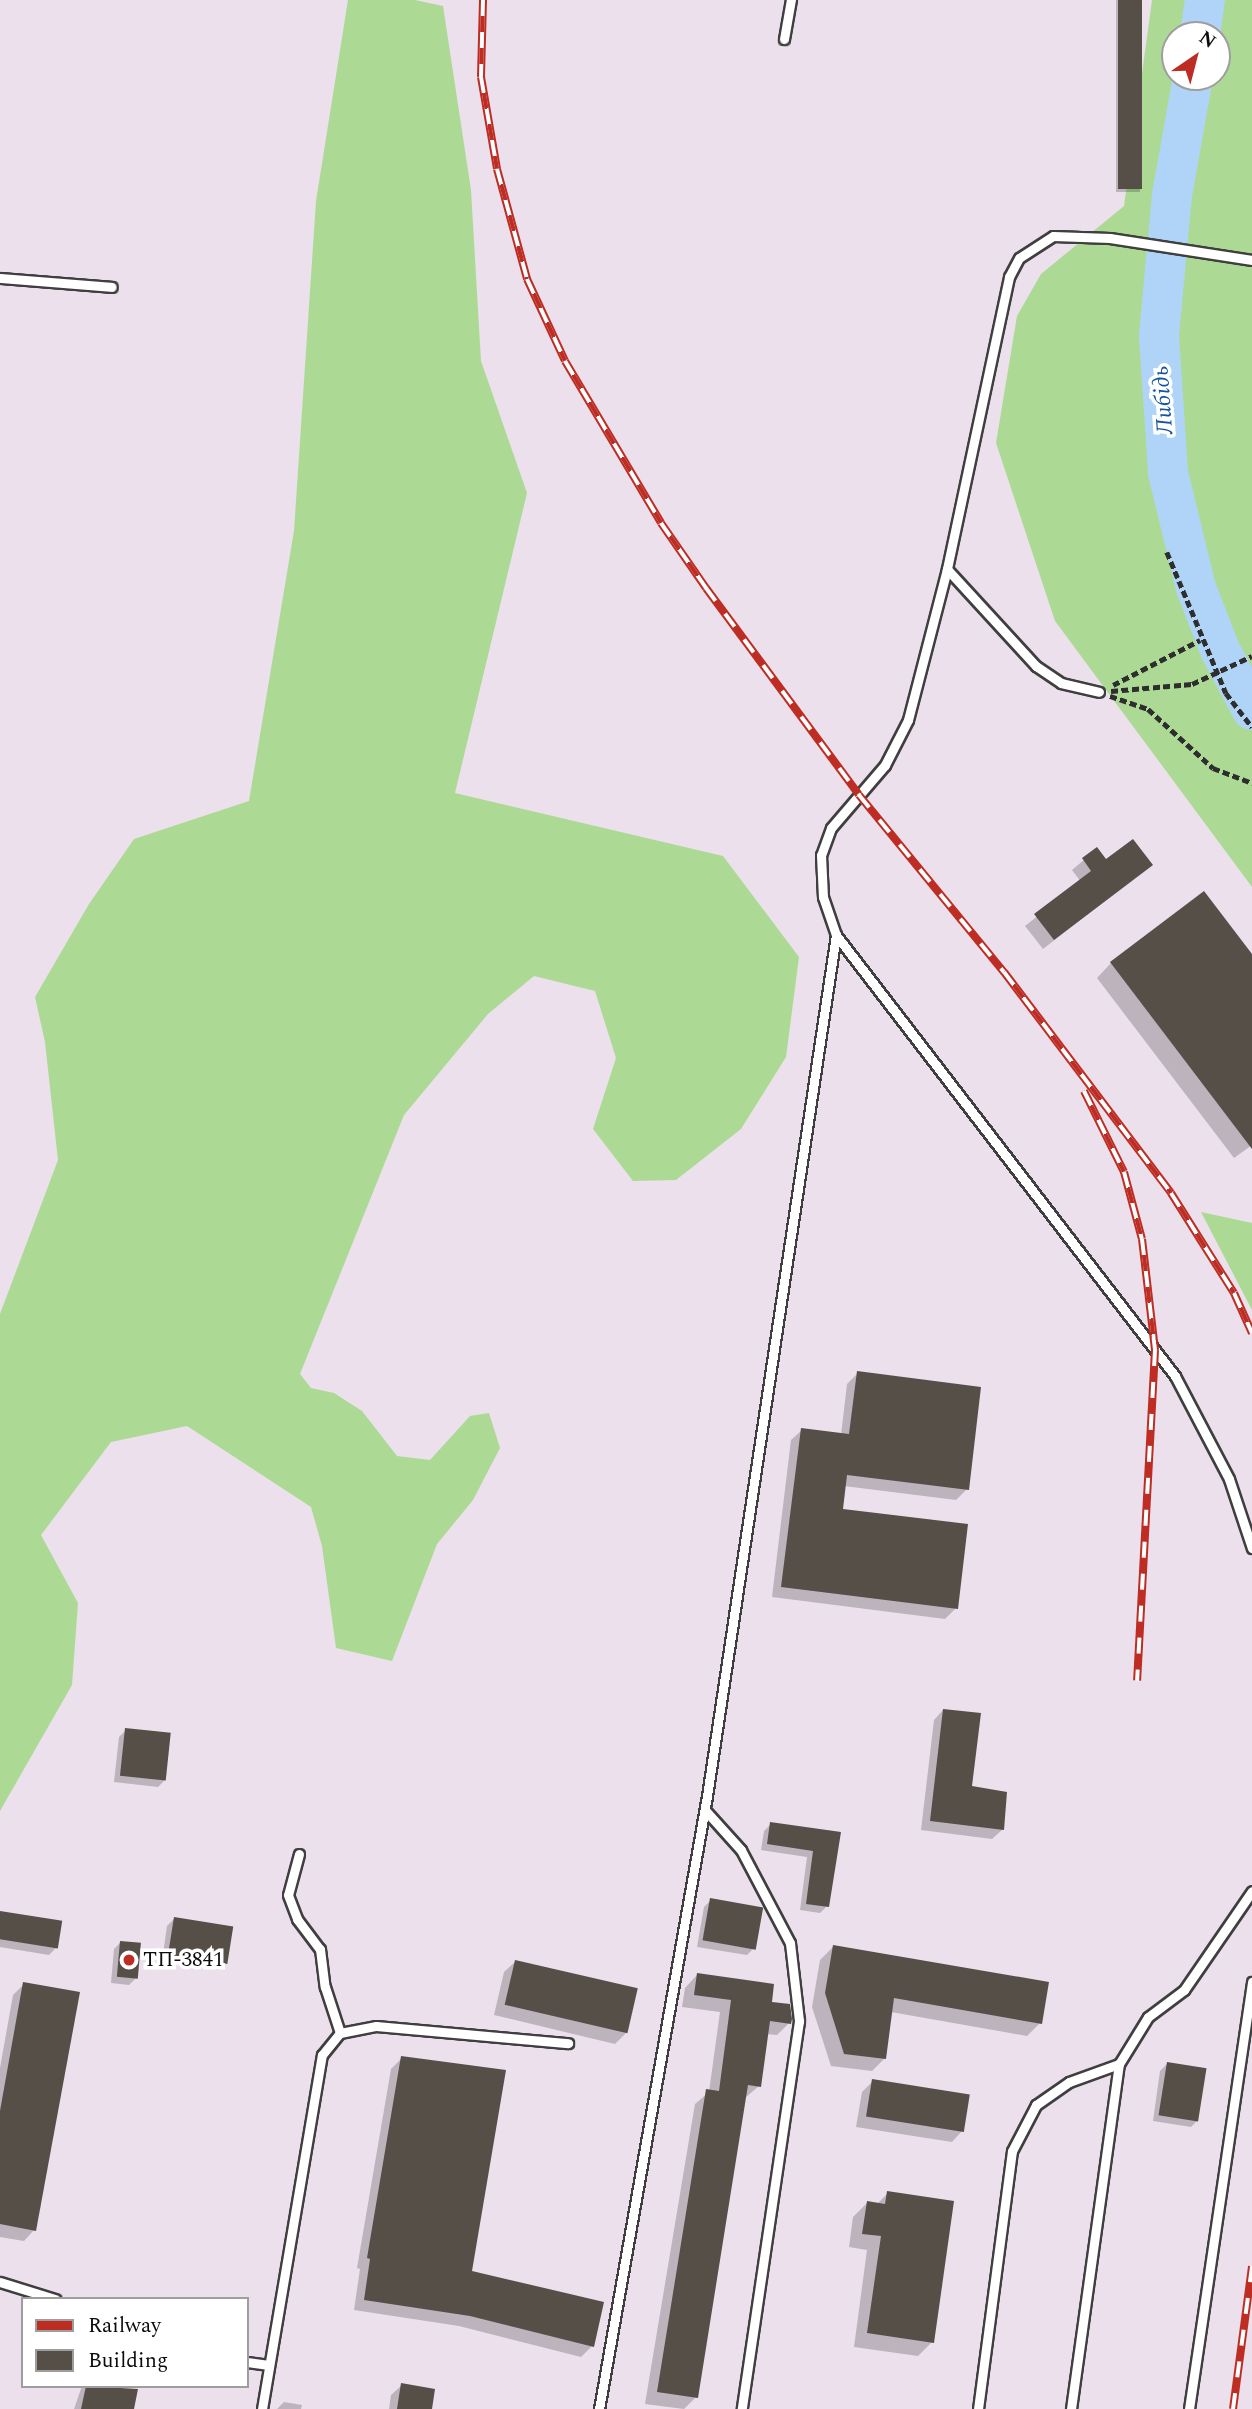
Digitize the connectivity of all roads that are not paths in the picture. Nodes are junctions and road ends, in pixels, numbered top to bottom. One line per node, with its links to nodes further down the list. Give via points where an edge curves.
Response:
1 (790, 0): 2 (lane)
2 (784, 39)
3 (1252, 260): 6 (lane, via 1110,238 1053,236 1019,258 1009,277)
4 (0, 278): 5 (lane)
5 (112, 287)
6 (947, 569): 7 (lane, via 1037,666 1061,683); 8 (lane, via 908,720 885,765 831,828 821,855 824,897)
7 (1099, 692)
8 (836, 936): 9 (lane, via 1175,1376 1229,1479); 10 (lane)
9 (1252, 1548)
10 (705, 1810): 22 (lane); 23 (lane, via 741,1850 790,1943 799,2021)
11 (299, 1854): 14 (lane, via 288,1895 297,1919 320,1949 325,1987)
12 (1252, 1891): 16 (lane, via 1184,1990 1148,2017)
13 (1252, 1982): 26 (lane)
14 (341, 2033): 15 (lane, via 376,2026); 20 (lane, via 322,2055)
15 (568, 2043)
16 (1119, 2064): 24 (lane, via 1069,2082 1036,2105 1012,2151); 25 (lane)
17 (0, 2283): 18 (lane)
18 (48, 2297)
19 (248, 2362): 20 (lane)
20 (269, 2365): 21 (lane)
21 (261, 2409)
22 (599, 2409)
23 (742, 2409)
24 (978, 2409)
25 (1071, 2409)
26 (1189, 2409)

